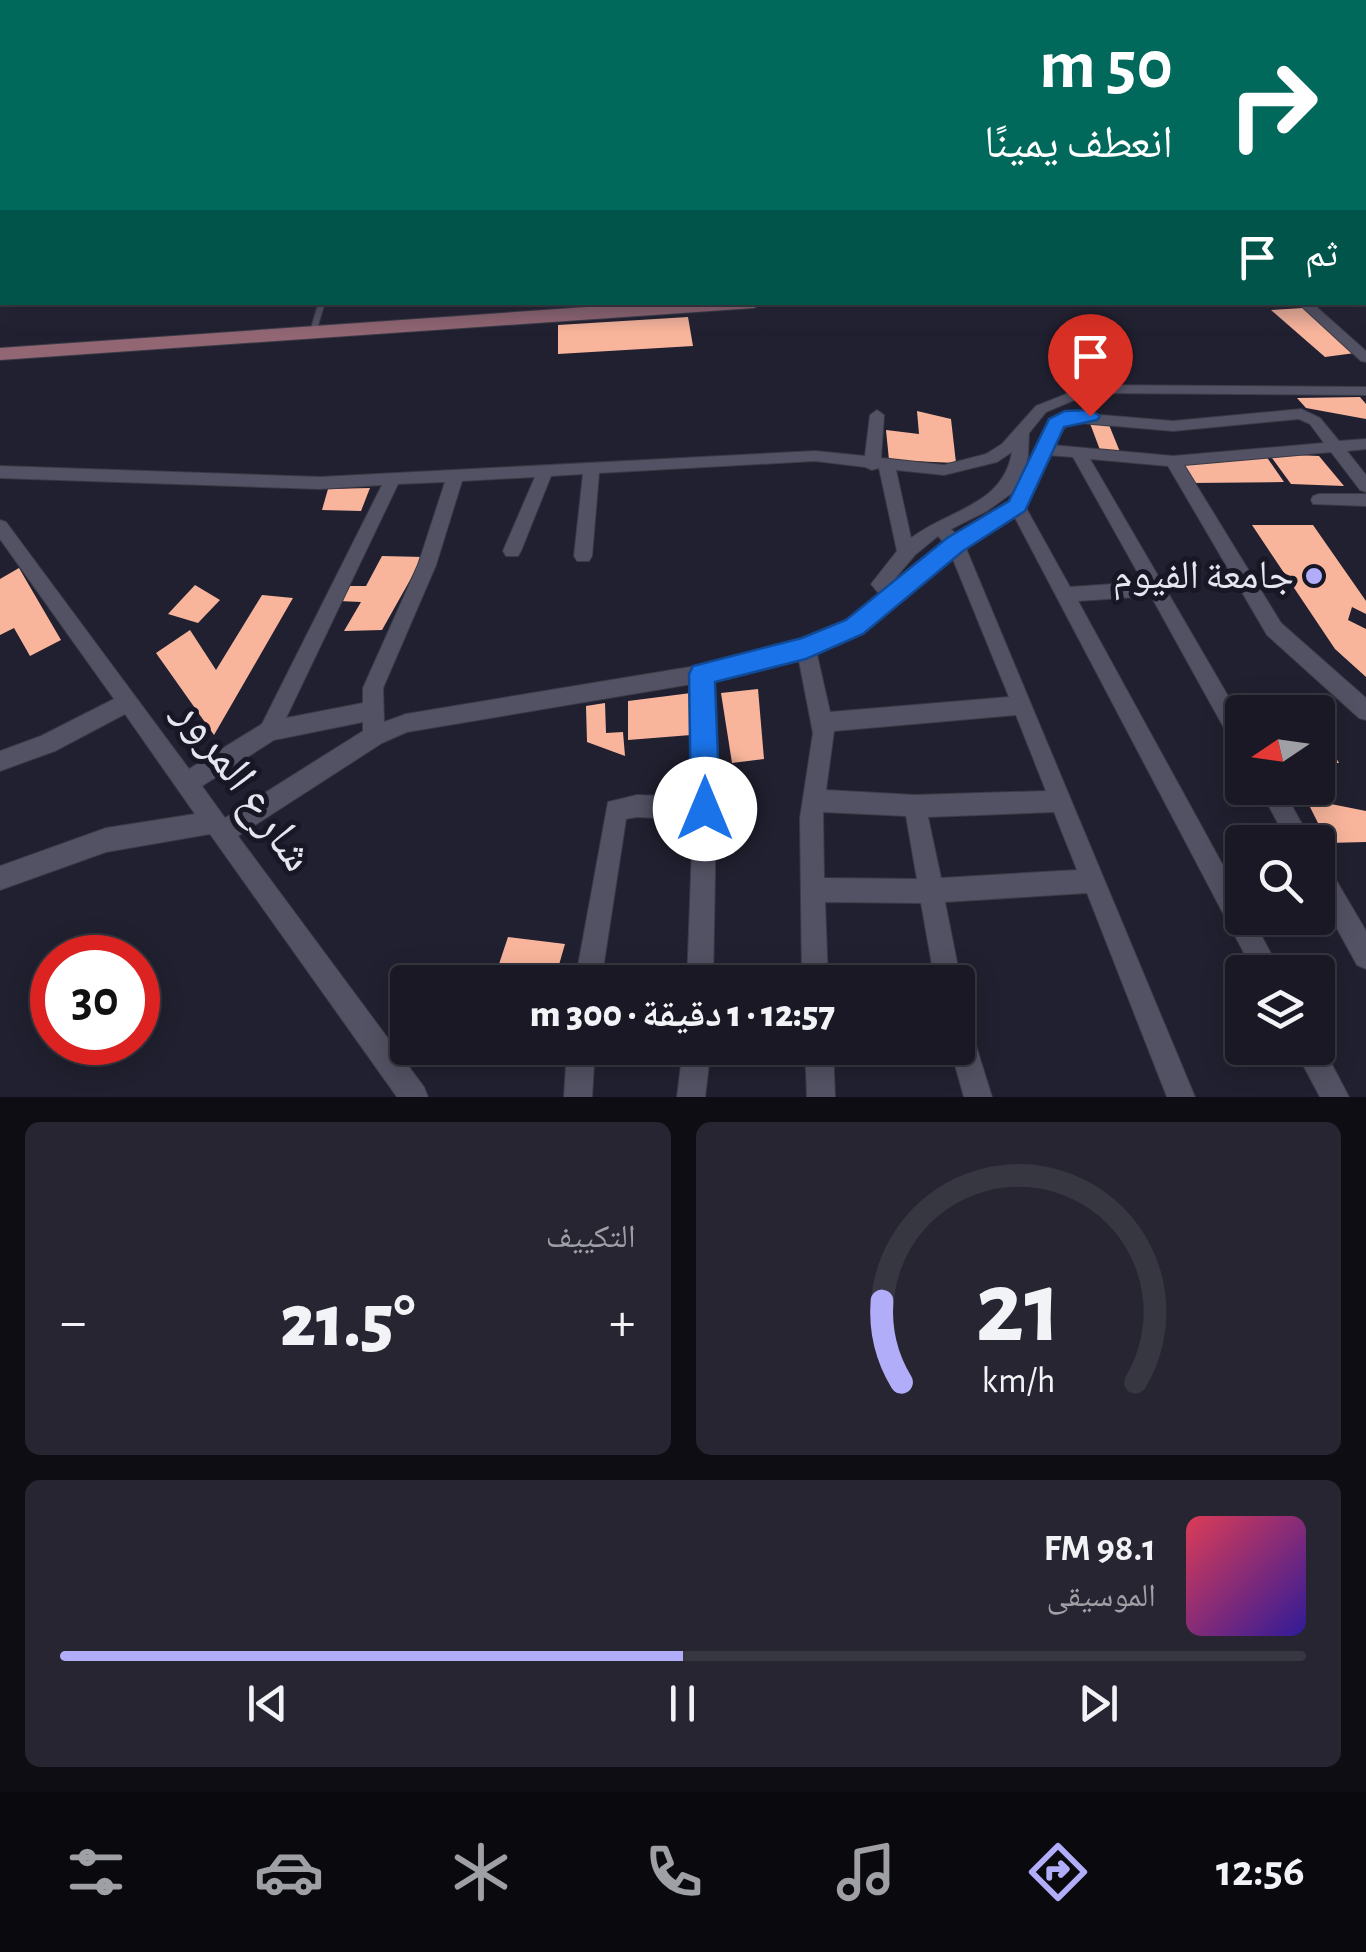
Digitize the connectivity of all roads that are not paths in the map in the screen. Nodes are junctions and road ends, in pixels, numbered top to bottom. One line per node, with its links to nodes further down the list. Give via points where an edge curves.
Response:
1 (321, 305): 5 (lane)
2 (614, 305): 5 (main road)
3 (710, 305): 8 (main road)
4 (1308, 305): 6 (street)
5 (315, 325): 7 (main road)
6 (1358, 343): 9 (street)
7 (0, 345)
8 (0, 354)
9 (1366, 358)
10 (1366, 391): 12 (street, via 1090,389 1041,409)
11 (877, 415): 18 (street)
12 (1021, 432): 18 (street, via 1007,448 971,465); 29 (street, via 1020,463 1003,494)
13 (1366, 444): 14 (street)
14 (1336, 446): 15 (street, via 1301,414 1173,426 1076,415 1056,423); 17 (street); 24 (street)
15 (1044, 449): 16 (street); 27 (street)
16 (1080, 452): 17 (street); 33 (street)
17 (1172, 462): 41 (street, via 1274,629)
18 (880, 466): 19 (street, via 815,456); 31 (street)
19 (592, 470): 20 (street); 32 (street)
20 (545, 471): 22 (street); 30 (street)
21 (0, 472): 23 (street, via 246,483)
22 (456, 474): 23 (street); 43 (street, via 372,688)
23 (393, 479): 44 (street)
24 (1366, 486)
25 (1319, 500): 26 (street)
26 (1366, 500)
27 (1017, 506): 29 (street); 34 (street)
28 (0, 526): 38 (street, شارع المرور)
29 (948, 536): 31 (street); 35 (street); 39 (street)
30 (512, 552)
31 (906, 553): 35 (street, via 880,583)
32 (583, 556)
33 (1156, 588): 34 (street); 40 (street)
34 (1067, 595): 57 (street)
35 (895, 597): 36 (street, via 854,627)
36 (806, 648): 37 (street); 42 (street)
37 (702, 674): 43 (street); 50 (street)
38 (129, 702): 45 (street); 46 (street, شارع المرور)
39 (1022, 705): 42 (street); 48 (street)
40 (1225, 709)
41 (1366, 711)
42 (823, 722): 47 (street)
43 (372, 723): 44 (street); 51 (street)
44 (269, 731): 46 (street)
45 (0, 761)
46 (190, 785): 51 (street, شارع المرور)
47 (813, 800): 49 (street); 54 (street)
48 (1060, 801): 49 (street); 53 (street)
49 (915, 806): 55 (street)
50 (705, 809): 59 (street, via 616,810); 60 (street)
51 (216, 824): 52 (street, via 106,840); 68 (street, شارع المرور)
52 (0, 878)
53 (1090, 881): 55 (street); 73 (street)
54 (812, 890): 55 (street); 61 (street)
55 (932, 891): 62 (street)
56 (1335, 901): 58 (street)
57 (1259, 955)
58 (1366, 956)
59 (591, 965)
60 (700, 965)
61 (815, 965)
62 (945, 965)
63 (580, 1065): 69 (street)
64 (696, 1065): 70 (street)
65 (820, 1065): 71 (street)
66 (968, 1065): 72 (street)
67 (1317, 1065): 74 (street)
68 (414, 1097)
69 (578, 1097)
70 (692, 1097)
71 (822, 1097)
72 (978, 1097)
73 (1181, 1097)
74 (1335, 1097)

